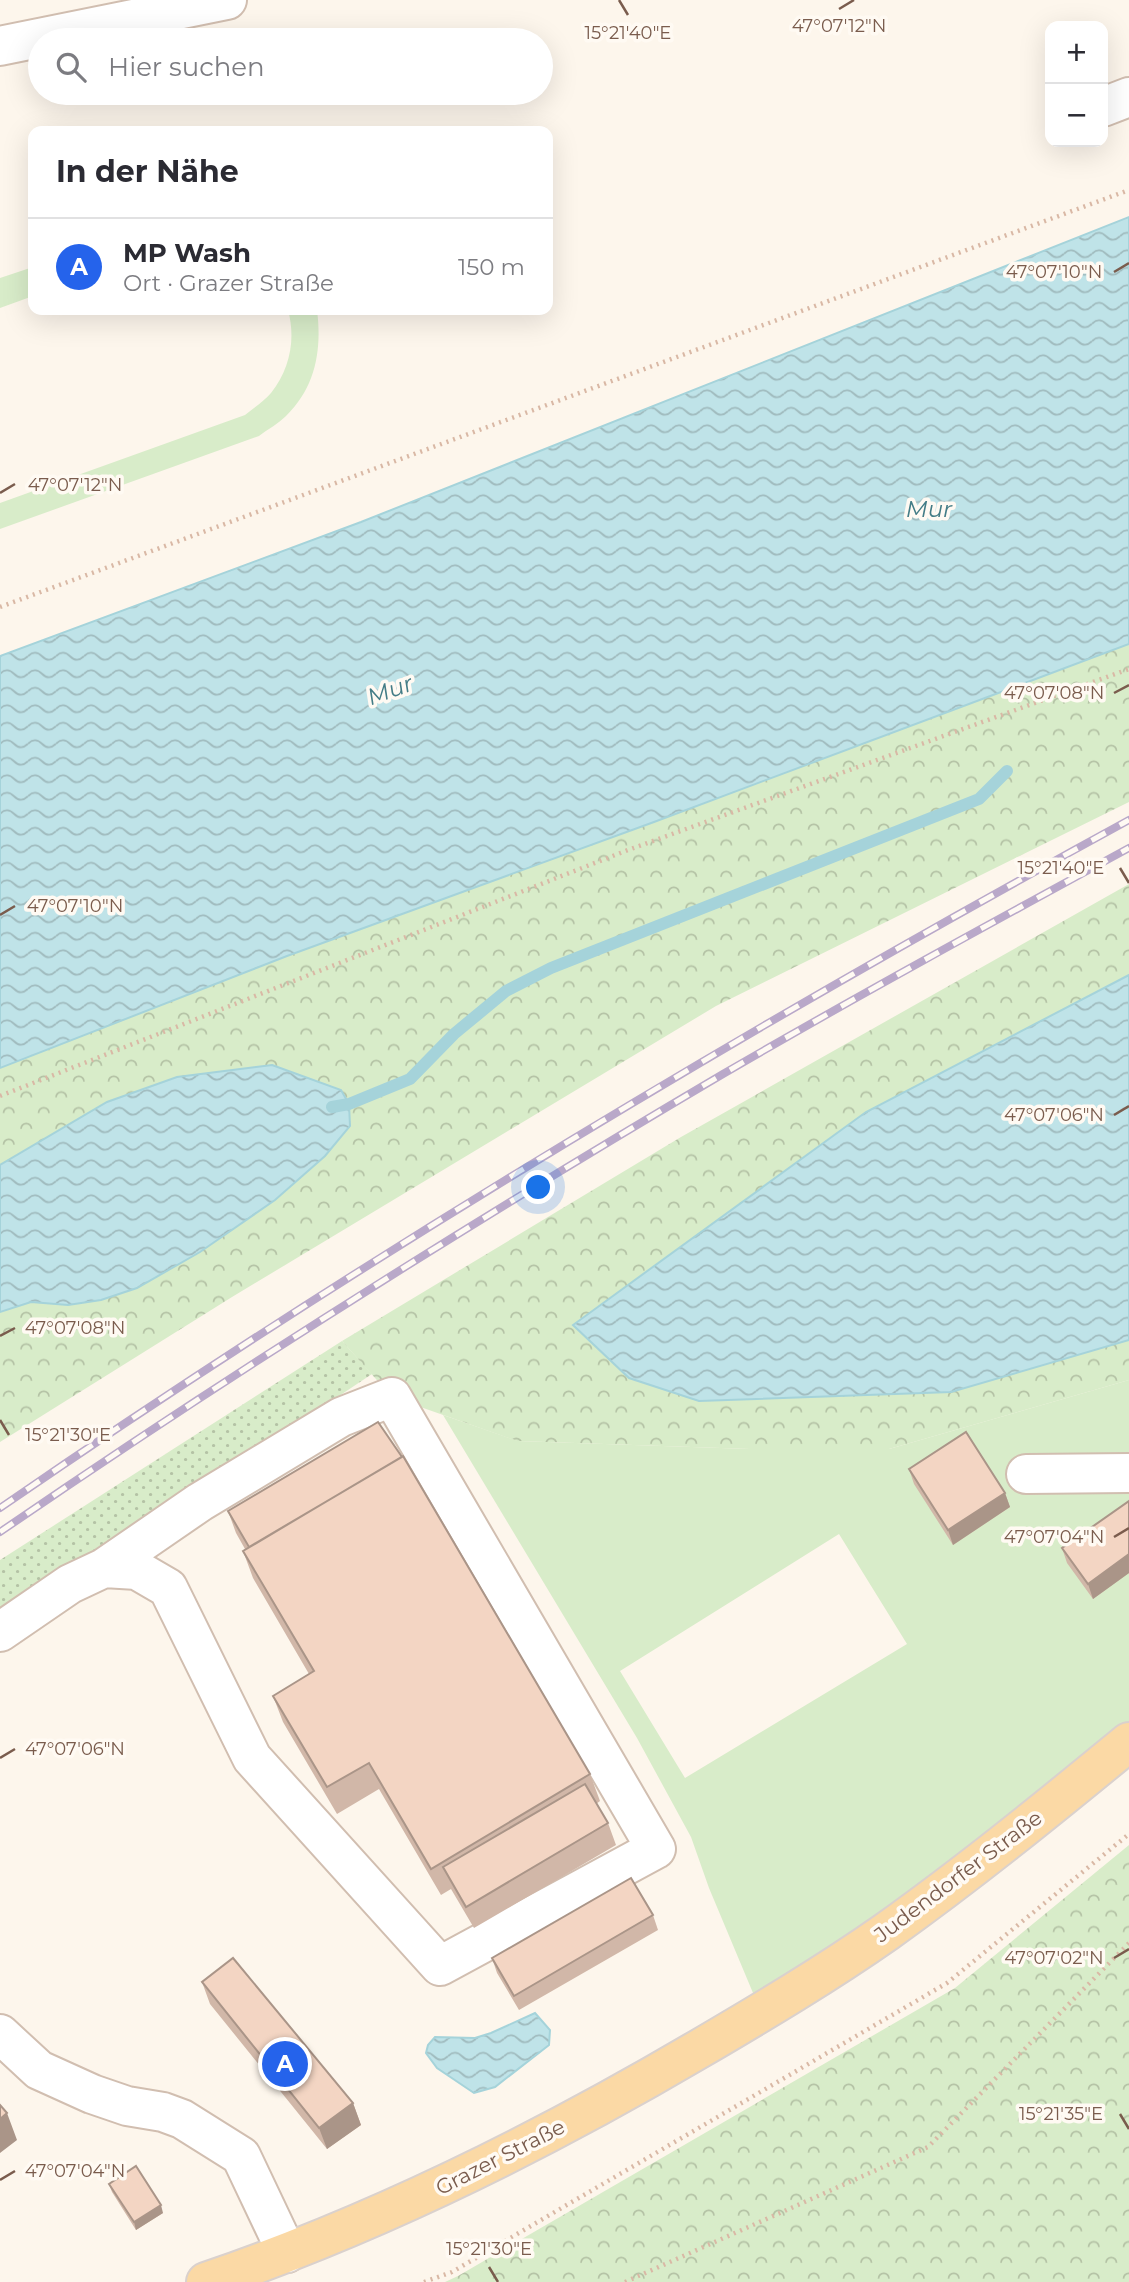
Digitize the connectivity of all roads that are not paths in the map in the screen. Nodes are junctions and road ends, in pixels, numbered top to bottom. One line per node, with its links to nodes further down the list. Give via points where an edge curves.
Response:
1 (227, 0): 2 (lane)
2 (89, 28)
3 (28, 40): 4 (lane)
4 (0, 46)
5 (1129, 97): 6 (lane)
6 (1108, 105)
7 (1129, 1473): 8 (lane)
8 (1026, 1474)
9 (104, 1568): 9 (lane, via 137,1570 168,1588 252,1758 440,1966 656,1849 392,1397 341,1417 200,1502); 10 (lane, via 70,1584)
10 (0, 1632)
11 (1129, 1742): 12 (main road, Judendorfer Straße, via 956,1880)
12 (780, 2001): 14 (main road, Grazer Straße, via 521,2149 382,2215)
13 (0, 2034): 14 (lane, via 39,2070 127,2106 182,2119 241,2156)
14 (288, 2253): 15 (main road, Grazer Straße)
15 (206, 2282)

